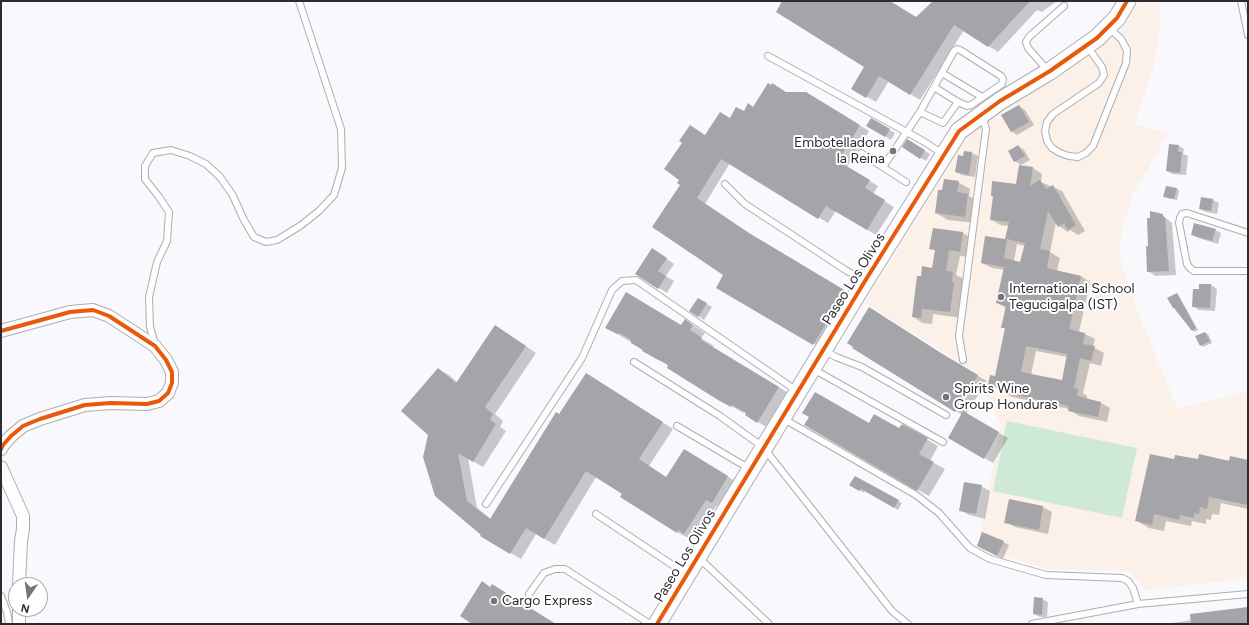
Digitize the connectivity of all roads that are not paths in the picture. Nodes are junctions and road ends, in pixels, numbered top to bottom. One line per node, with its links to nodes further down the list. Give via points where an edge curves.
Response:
1 (299, 1): 25 (lane, via 341,129 342,168 334,195 300,226 277,240 266,242 254,237 232,194 220,177 206,164 171,150 153,153 145,166 145,179 169,212 167,242 157,262 149,297 150,327)
2 (1127, 1): 5 (street, Paseo Los Olivos)
3 (1241, 1): 6 (lane)
4 (1064, 6): 9 (lane, via 1026,42 1028,48)
5 (1108, 27): 7 (street, Paseo Los Olivos); 7 (lane, via 1121,39 1127,50 1126,63 1093,146 1078,157 1069,156 1052,148 1045,131 1047,122 1053,114 1099,83 1104,75 1102,66)
6 (1248, 36)
7 (1087, 45): 9 (street, Paseo Los Olivos)
8 (768, 56): 15 (lane)
9 (1050, 71): 13 (street, Paseo Los Olivos, via 1000,100)
10 (942, 73): 11 (lane); 13 (lane); 13 (lane, via 957,49 1001,76 1002,84)
11 (934, 88): 12 (lane); 14 (lane)
12 (958, 102): 13 (lane, via 967,106); 14 (lane, via 943,123)
13 (982, 105): 17 (street, Paseo Los Olivos, via 959,132); 27 (lane, via 986,129 958,336)
14 (920, 112): 15 (lane)
15 (906, 132): 17 (lane); 18 (lane)
16 (861, 153): 18 (lane)
17 (945, 155): 23 (street, Paseo Los Olivos)
18 (883, 167): 19 (lane)
19 (906, 182)
20 (725, 184): 23 (lane, via 745,204)
21 (1248, 233): 22 (lane, via 1187,213 1182,214 1179,223 1187,264 1194,271)
22 (1248, 271)
23 (865, 281): 26 (street, Paseo Los Olivos)
24 (1, 331): 25 (street, via 70,312 94,310 109,316)
25 (155, 346): 36 (street, via 172,372 172,383 168,392 159,401 147,404 111,403 85,406 40,419 23,426)
26 (823, 350): 29 (street, Paseo Los Olivos); 31 (lane, via 862,366)
27 (963, 360)
28 (634, 362): 35 (lane)
29 (812, 368): 30 (street, Paseo Los Olivos); 34 (lane)
30 (797, 391): 32 (street, Paseo Los Olivos); 39 (lane, via 636,280 622,281 612,290 582,358)
31 (946, 415)
32 (782, 417): 35 (street, Paseo Los Olivos); 47 (lane, via 916,495 939,513 970,548 990,558 1046,575 1122,578 1133,588)
33 (677, 426): 38 (lane)
34 (943, 442)
35 (764, 447): 38 (street, Paseo Los Olivos); 52 (lane, via 892,611)
36 (1, 449)
37 (1, 467): 43 (street, via 23,516)
38 (750, 469): 41 (street, Paseo Los Olivos)
39 (486, 504)
40 (596, 514): 42 (lane)
41 (697, 557): 42 (street, Paseo Los Olivos); 51 (lane)
42 (687, 575): 50 (street, Paseo Los Olivos)
43 (19, 577)
44 (529, 594): 49 (lane, via 544,573 565,569)
45 (1248, 594): 47 (lane)
46 (1, 596): 48 (lane)
47 (1138, 604): 53 (lane)
48 (9, 624)
49 (650, 624)
50 (657, 624)
51 (769, 624)
52 (908, 624)
53 (1032, 624)

